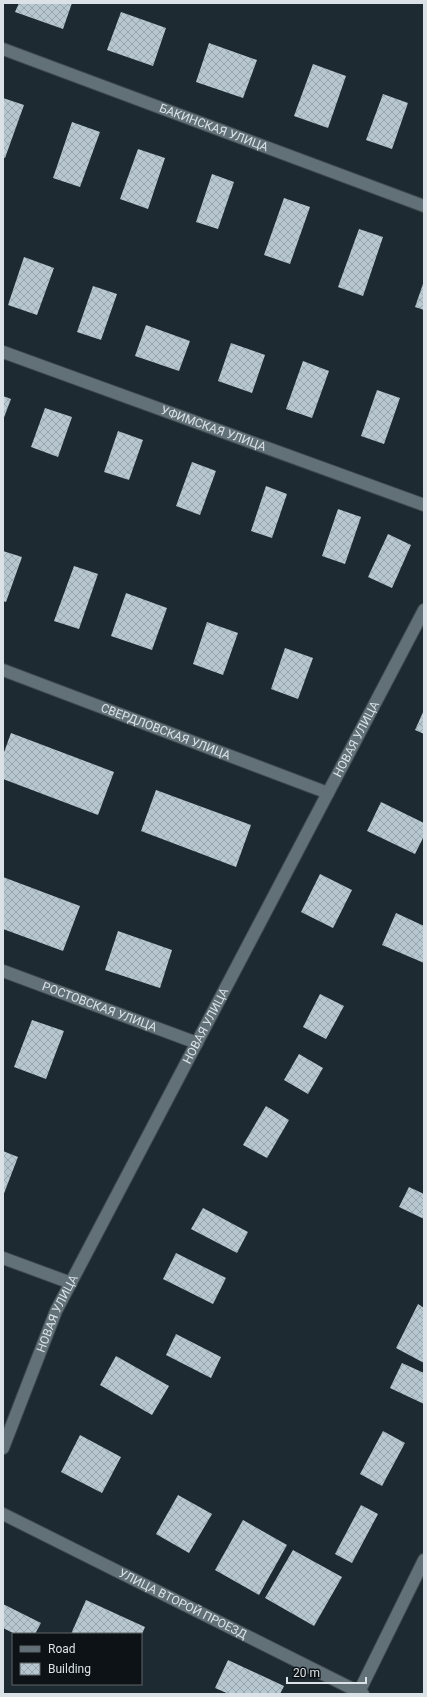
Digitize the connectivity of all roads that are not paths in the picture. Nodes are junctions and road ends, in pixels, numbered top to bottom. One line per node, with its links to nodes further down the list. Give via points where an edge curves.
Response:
1 (3, 49): 2 (street, БАКИНСКАЯ УЛИЦА)
2 (424, 206)
3 (3, 352): 4 (street, УФИМСКАЯ УЛИЦА)
4 (424, 505)
5 (424, 610): 7 (street, НОВАЯ УЛИЦА)
6 (3, 670): 7 (street, СВЕРДЛОВСКАЯ УЛИЦА)
7 (328, 792): 9 (street, НОВАЯ УЛИЦА)
8 (3, 971): 9 (street, РОСТОВСКАЯ УЛИЦА)
9 (197, 1043): 11 (street, НОВАЯ УЛИЦА)
10 (3, 1258): 11 (street)
11 (71, 1283): 12 (street, НОВАЯ УЛИЦА, via 56,1311)
12 (3, 1448)
13 (3, 1514): 15 (street, УЛИЦА ВТОРОЙ ПРОЕЗД)
14 (424, 1560): 15 (street)
15 (360, 1693)

